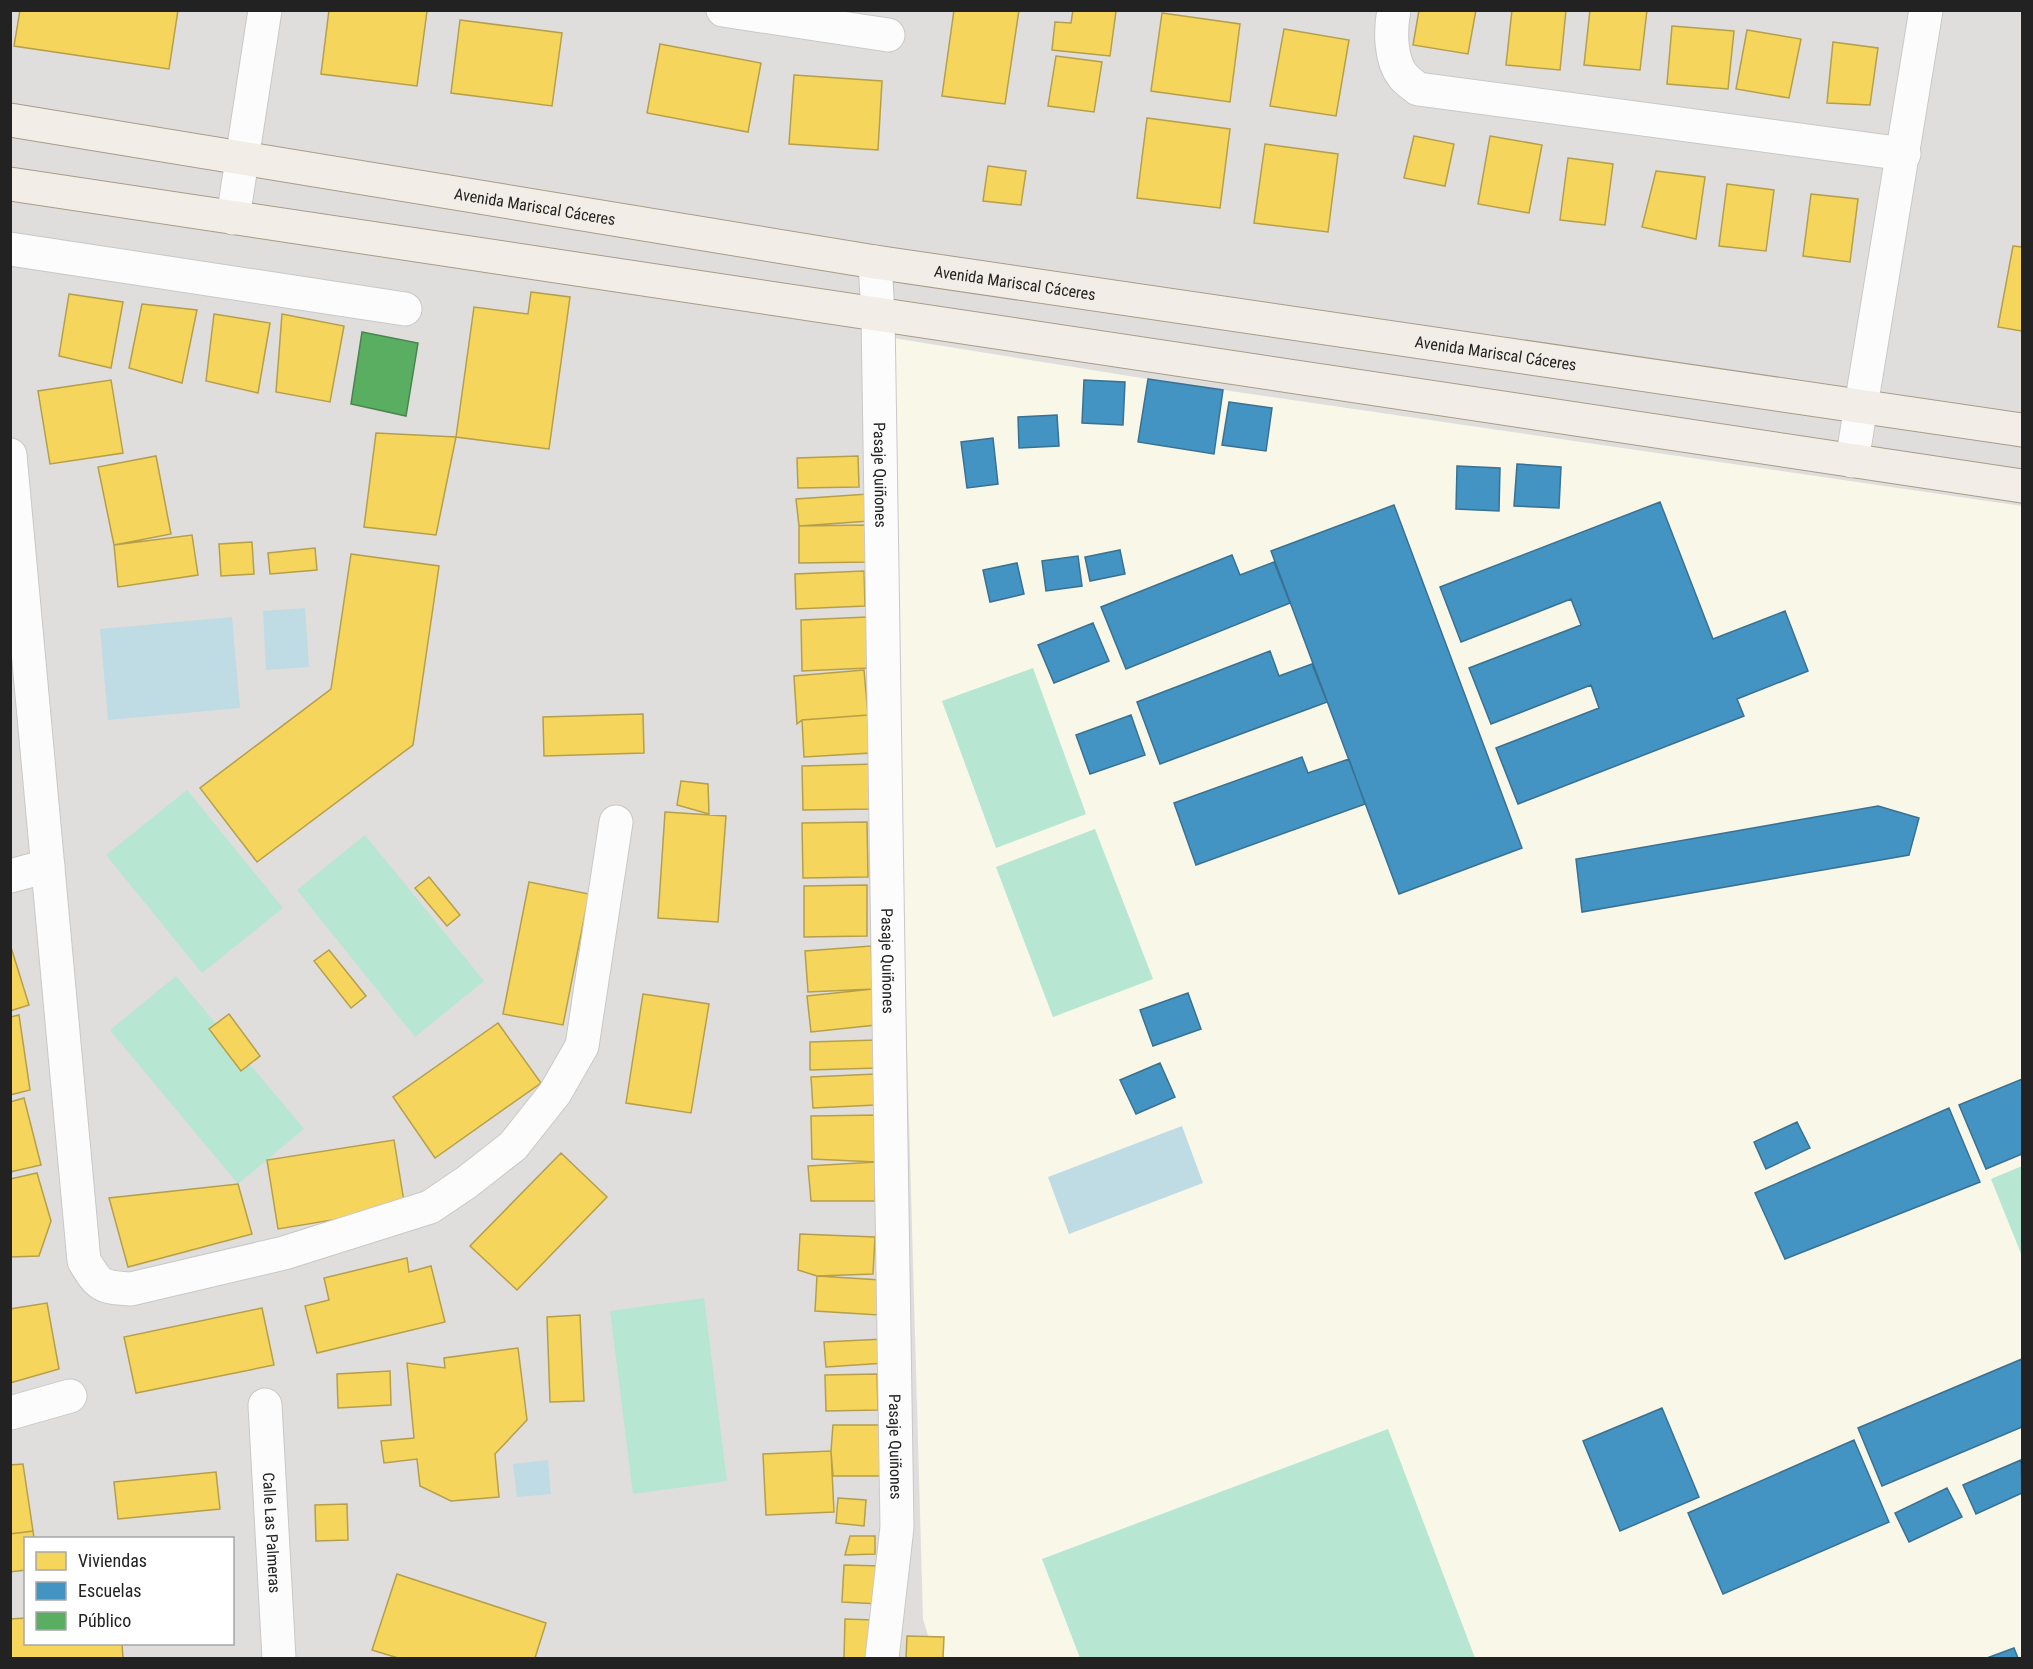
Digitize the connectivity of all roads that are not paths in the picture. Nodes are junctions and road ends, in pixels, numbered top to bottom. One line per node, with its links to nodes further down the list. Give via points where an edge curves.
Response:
1 (265, 10): 8 (street)
2 (723, 10): 5 (street)
3 (1394, 10): 7 (street, via 1391,24 1395,58 1403,76 1418,88)
4 (1926, 10): 7 (street)
5 (888, 35)
6 (10, 120): 8 (main road, Avenida Mariscal Cáceres)
7 (1904, 154): 15 (street)
8 (242, 157): 10 (street); 12 (main road, Avenida Mariscal Cáceres)
9 (10, 184): 10 (main road)
10 (233, 218): 14 (main road)
11 (10, 249): 13 (street)
12 (875, 262): 14 (street, Pasaje Quiñones); 15 (main road, Avenida Mariscal Cáceres)
13 (405, 309)
14 (878, 315): 18 (main road); 27 (street, Pasaje Quiñones, via 897,1527)
15 (1862, 407): 16 (main road, Avenida Mariscal Cáceres); 18 (street)
16 (2022, 430)
17 (10, 455): 21 (street)
18 (1852, 460): 19 (main road)
19 (2022, 486)
20 (616, 822): 21 (street, via 582,1046 555,1093 513,1146 430,1207 284,1253 131,1289 106,1287 93,1277 84,1261)
21 (48, 866): 22 (street)
22 (10, 876)
23 (70, 1396): 25 (street)
24 (265, 1405): 26 (street, Calle Las Palmeras)
25 (10, 1413)
26 (279, 1659)
27 (882, 1659)

